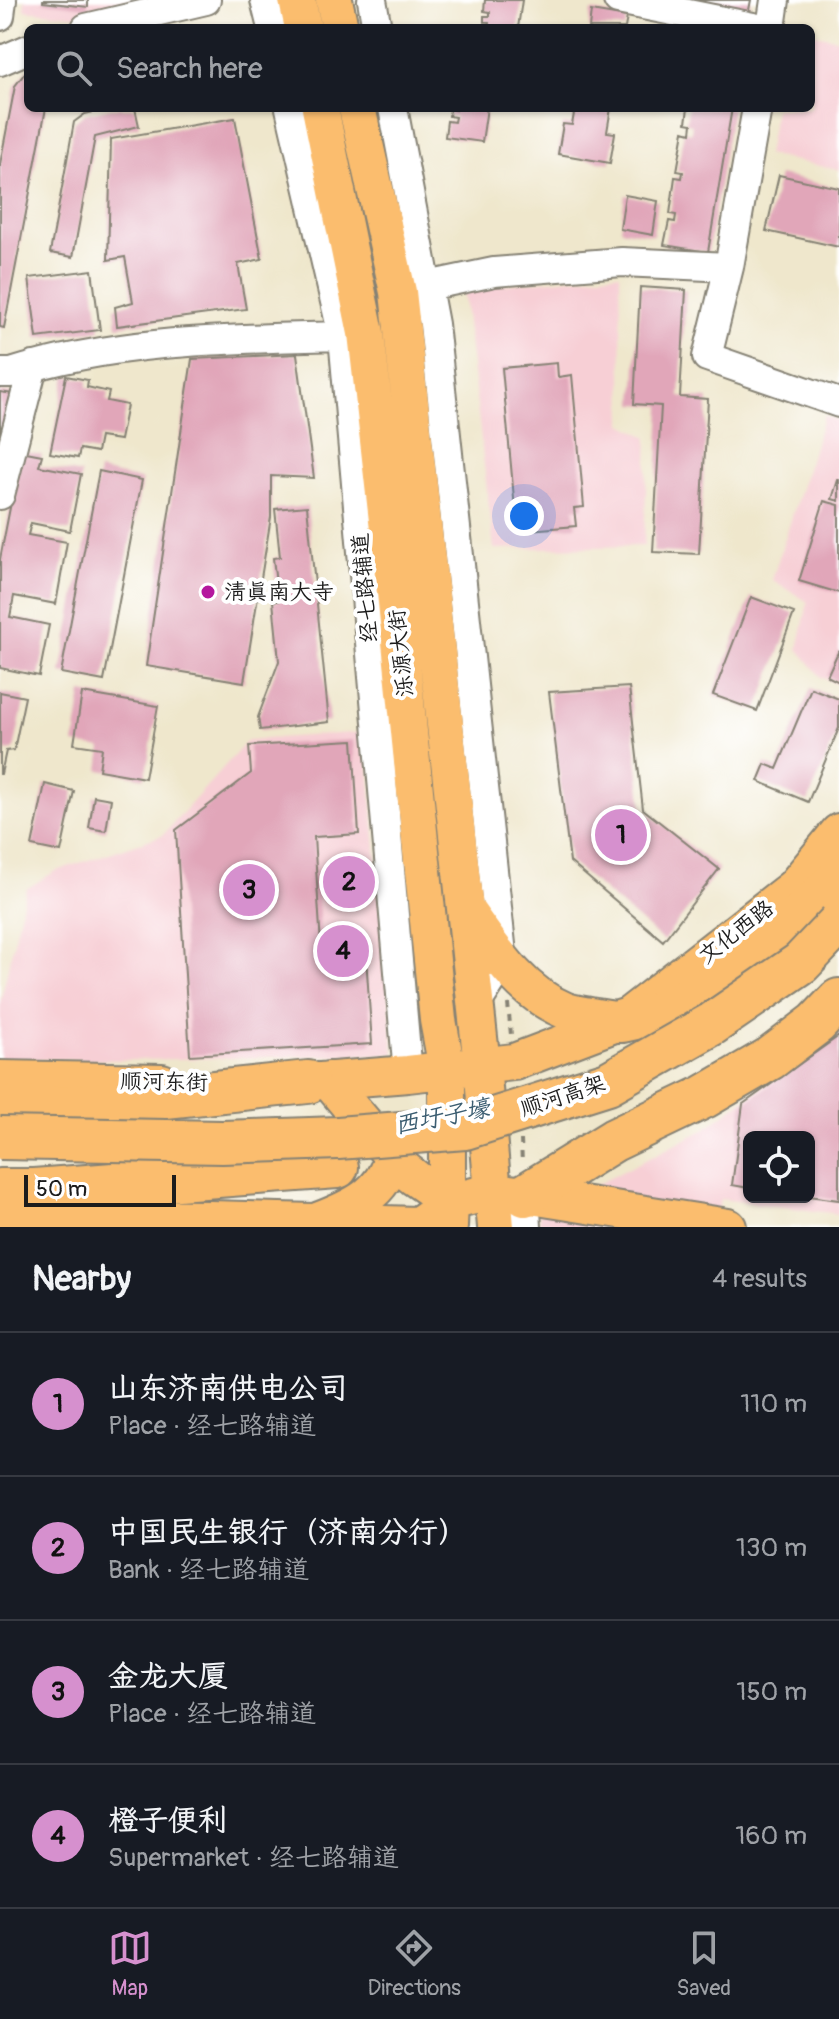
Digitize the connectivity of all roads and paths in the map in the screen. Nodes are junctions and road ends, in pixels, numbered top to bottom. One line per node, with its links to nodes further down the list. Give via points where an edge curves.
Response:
1 (2, 0): 9 (street)
2 (206, 0): 10 (street)
3 (265, 0): 11 (street)
4 (297, 0): 12 (main road)
5 (334, 0): 13 (main road)
6 (372, 0): 14 (street)
7 (618, 0): 15 (street)
8 (775, 0): 16 (street)
9 (0, 16)
10 (103, 24)
11 (271, 24)
12 (302, 24)
13 (339, 24)
14 (376, 24)
15 (738, 24)
16 (772, 24)
17 (24, 51): 18 (street)
18 (0, 61)
19 (291, 112): 26 (street, 经七路辅道)
20 (321, 112): 26 (main road, 泺源大街)
21 (358, 112): 25 (main road, 泺源大街)
22 (393, 112): 25 (street)
23 (756, 112): 24 (street)
24 (729, 267): 25 (street, via 622,262 494,272); 29 (street, via 707,357)
25 (412, 289): 33 (main road, 泺源大街); 36 (street, via 434,324)
26 (355, 334): 27 (street, via 207,340 95,352); 40 (street, 经七路辅道); 41 (main road, 泺源大街, via 395,592 438,1020)
27 (33, 366): 28 (street); 30 (street)
28 (0, 373)
29 (839, 403)
30 (0, 495)
31 (839, 832): 39 (main road, 文化西路, via 794,887)
32 (839, 878): 39 (highway, via 780,934 716,983 663,1012)
33 (465, 909): 36 (main road); 38 (main road, 泺源大街)
34 (839, 923): 45 (highway, 顺河高架, bridge, via 801,963 725,1016 608,1083 465,1128 222,1142)
35 (839, 959): 47 (highway, 顺河高架, via 725,1046 613,1112 468,1153)
36 (503, 963): 38 (street); 39 (main road, via 533,991 565,1010); 41 (path)
37 (839, 1000): 49 (highway, via 771,1058)
38 (476, 1005): 41 (main road, 泺源大街)
39 (622, 1021): 41 (main road, 顺河东街)
40 (408, 1074): 41 (main road, 顺河东街); 43 (main road, 顺河东街)
41 (475, 1078): 49 (main road); 50 (main road, 泺源大街)
42 (0, 1079): 43 (main road, 顺河东街)
43 (318, 1081): 44 (highway, via 70,1107); 50 (main road, via 361,1119)
44 (0, 1108)
45 (0, 1138)
46 (0, 1164): 47 (highway, 顺河高架)
47 (337, 1167): 48 (highway)
48 (0, 1190)
49 (509, 1195): 50 (main road); 53 (main road); 54 (main road)
50 (428, 1197): 52 (main road, via 354,1207); 52 (main road, via 418,1225)
51 (0, 1217): 52 (main road)
52 (314, 1223)
53 (496, 1227)
54 (728, 1227)

